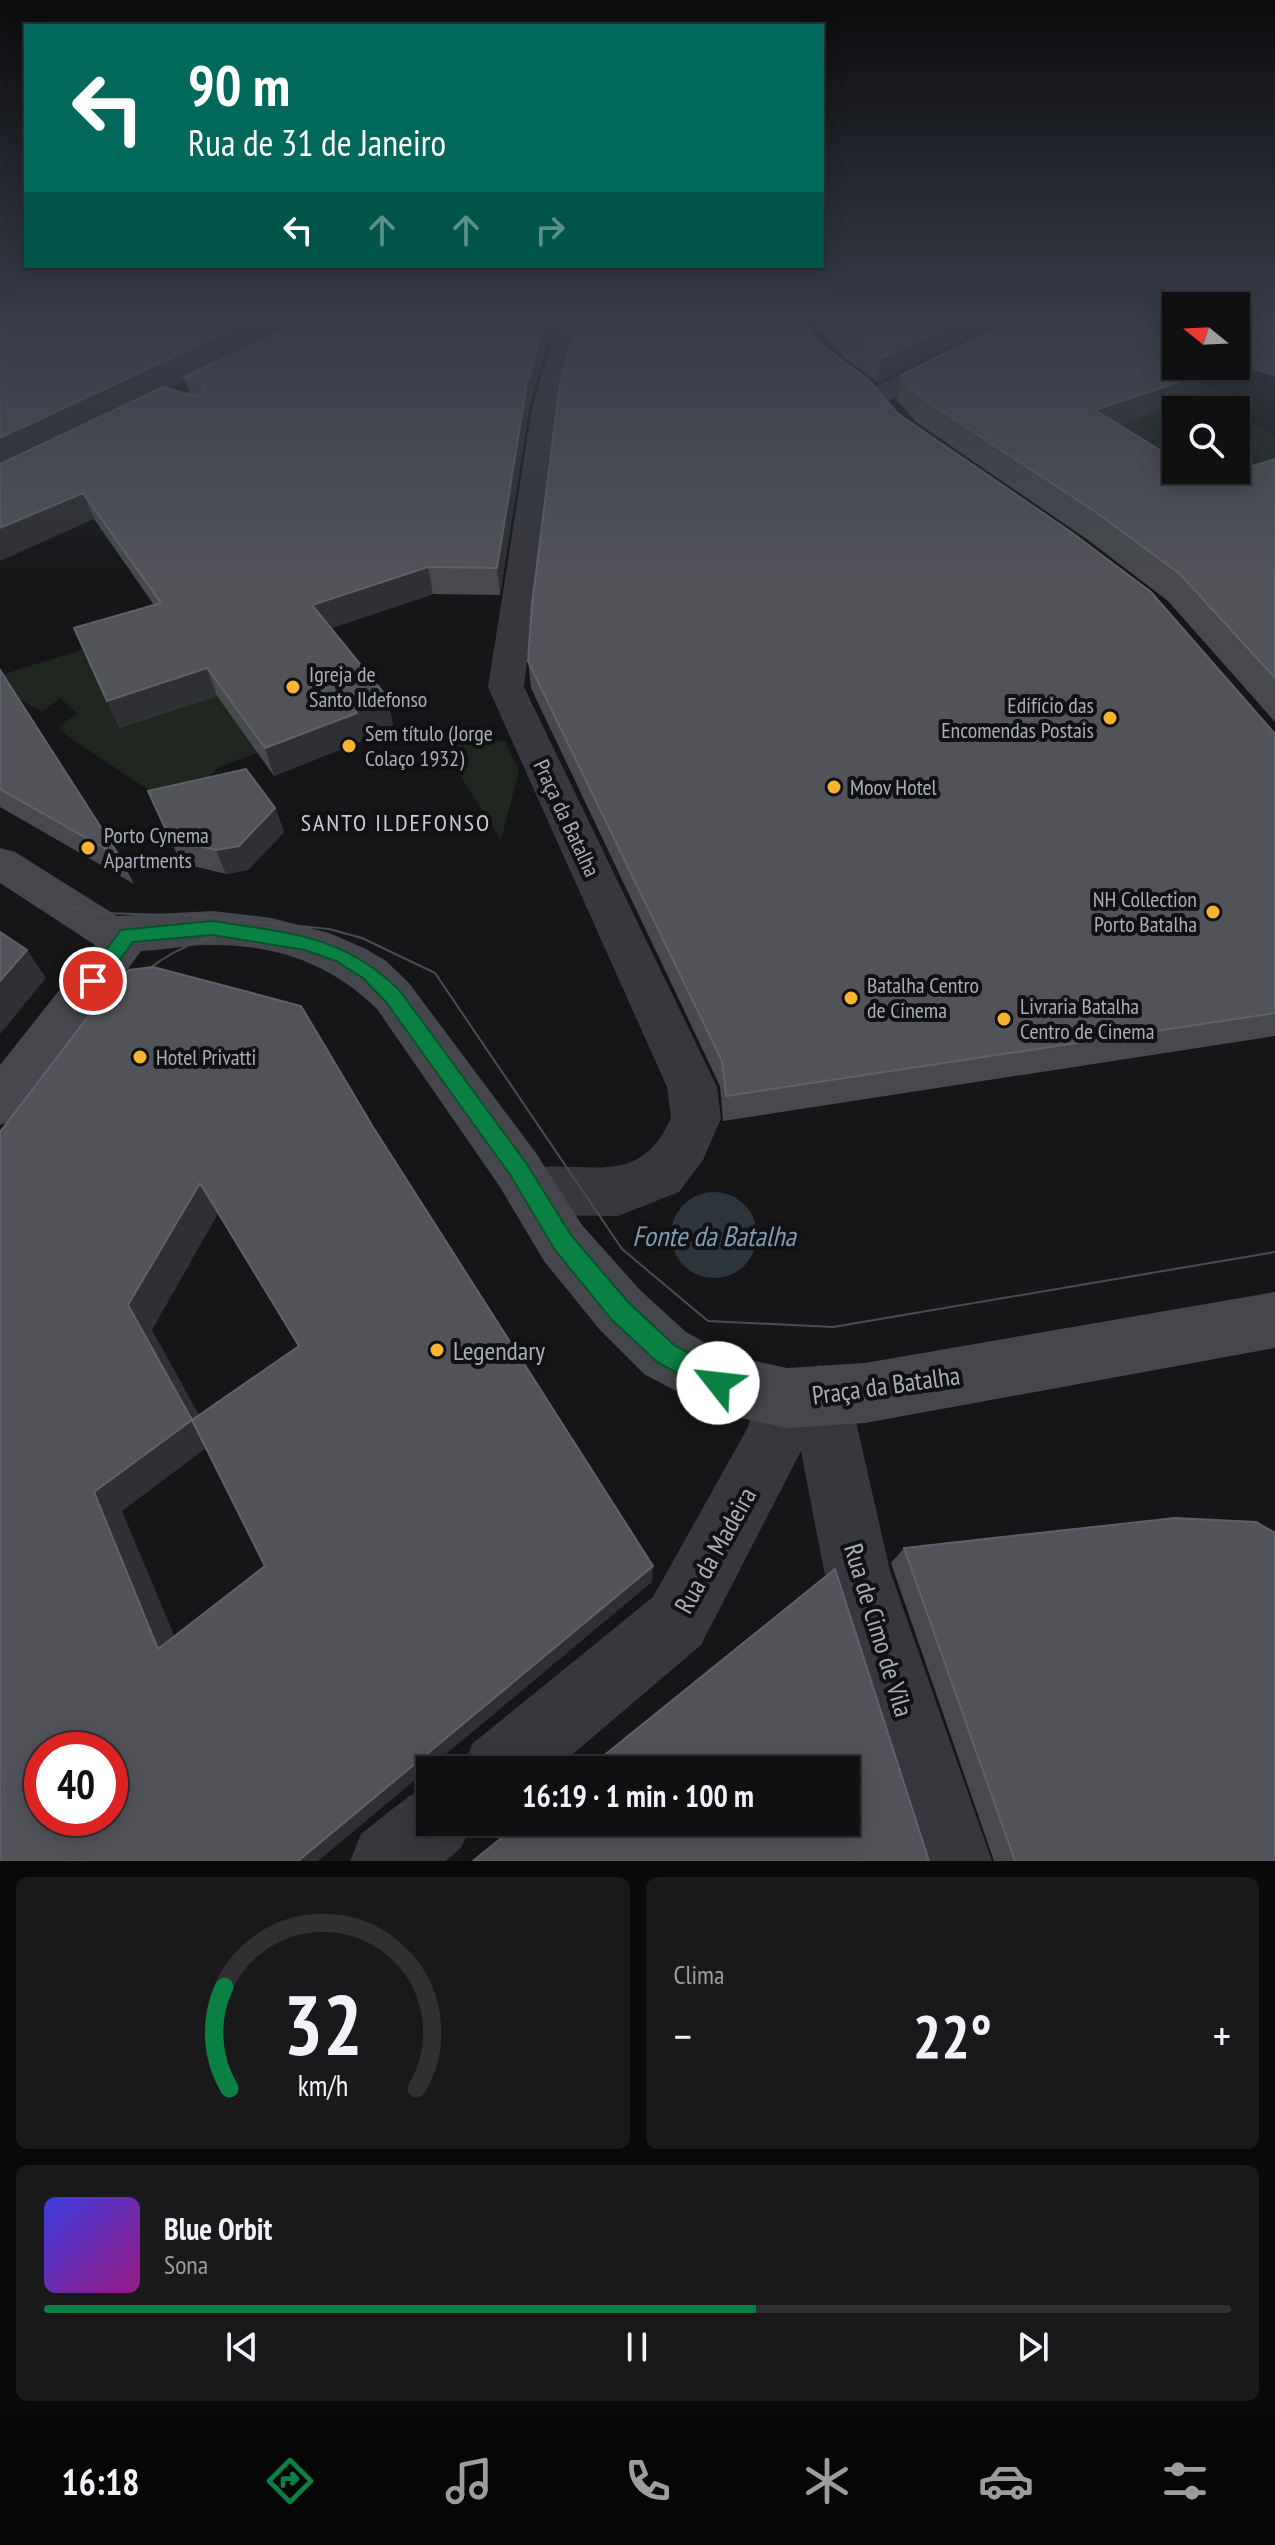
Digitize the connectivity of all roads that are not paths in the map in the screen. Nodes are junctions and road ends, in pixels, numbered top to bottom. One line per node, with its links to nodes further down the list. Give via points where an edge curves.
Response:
1 (546, 403): 5 (street, Praça da Batalha, via 506,687 692,1087 696,1118 685,1144 661,1175 618,1192)
2 (0, 863): 3 (street, via 108,932)
3 (128, 935): 4 (street); 5 (street, Praça da Batalha, via 234,930 306,943 370,973 393,996)
4 (0, 1103)
5 (532, 1191): 7 (street, Praça da Batalha, via 563,1243 665,1353 718,1383)
6 (1275, 1320): 7 (street, Praça da Batalha, via 865,1393)
7 (804, 1396): 8 (street, Rua da Madeira, via 677,1621); 11 (street, Rua de Cimo de Vila)
8 (515, 1756)
9 (418, 1836): 10 (street)
10 (388, 1861)
11 (954, 1861)

